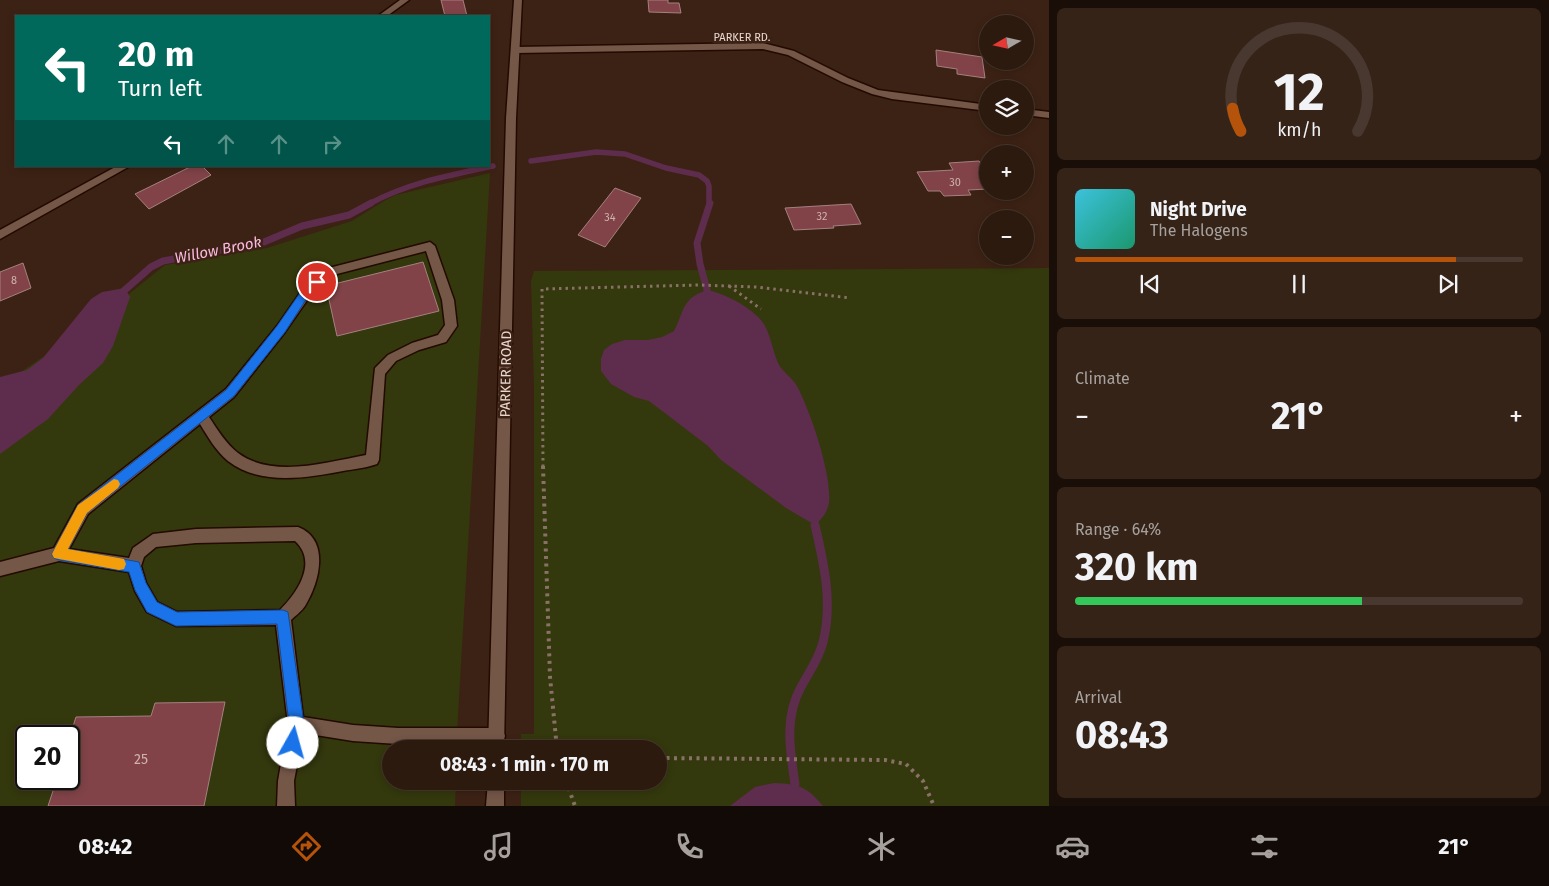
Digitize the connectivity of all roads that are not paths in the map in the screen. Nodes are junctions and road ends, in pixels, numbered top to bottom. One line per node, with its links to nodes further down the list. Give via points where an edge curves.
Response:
1 (405, 0): 3 (street)
2 (518, 0): 4 (street, PARKER ROAD)
3 (383, 15)
4 (514, 50): 5 (street, PARKER RD., via 763,46 791,53 874,92); 17 (street, PARKER ROAD)
5 (979, 107)
6 (1034, 113): 7 (street)
7 (1049, 115)
8 (123, 167): 9 (street)
9 (0, 234)
10 (202, 416): 10 (street, via 234,458 259,471 295,472 372,460 379,372 392,358 416,346 442,339 451,326 448,300 430,246 329,272 306,292 230,393); 11 (street, via 83,509)
11 (59, 554): 12 (street); 13 (street)
12 (134, 566): 14 (street, via 140,586 152,607 176,619); 14 (street, via 138,553 153,541 196,536 298,534 310,545 313,563 299,602)
13 (0, 569)
14 (283, 617): 15 (street)
15 (296, 724): 16 (street, via 353,733); 19 (street, via 286,781)
16 (464, 740)
17 (497, 740)
18 (496, 790): 20 (street)
19 (286, 806)
20 (496, 806)

